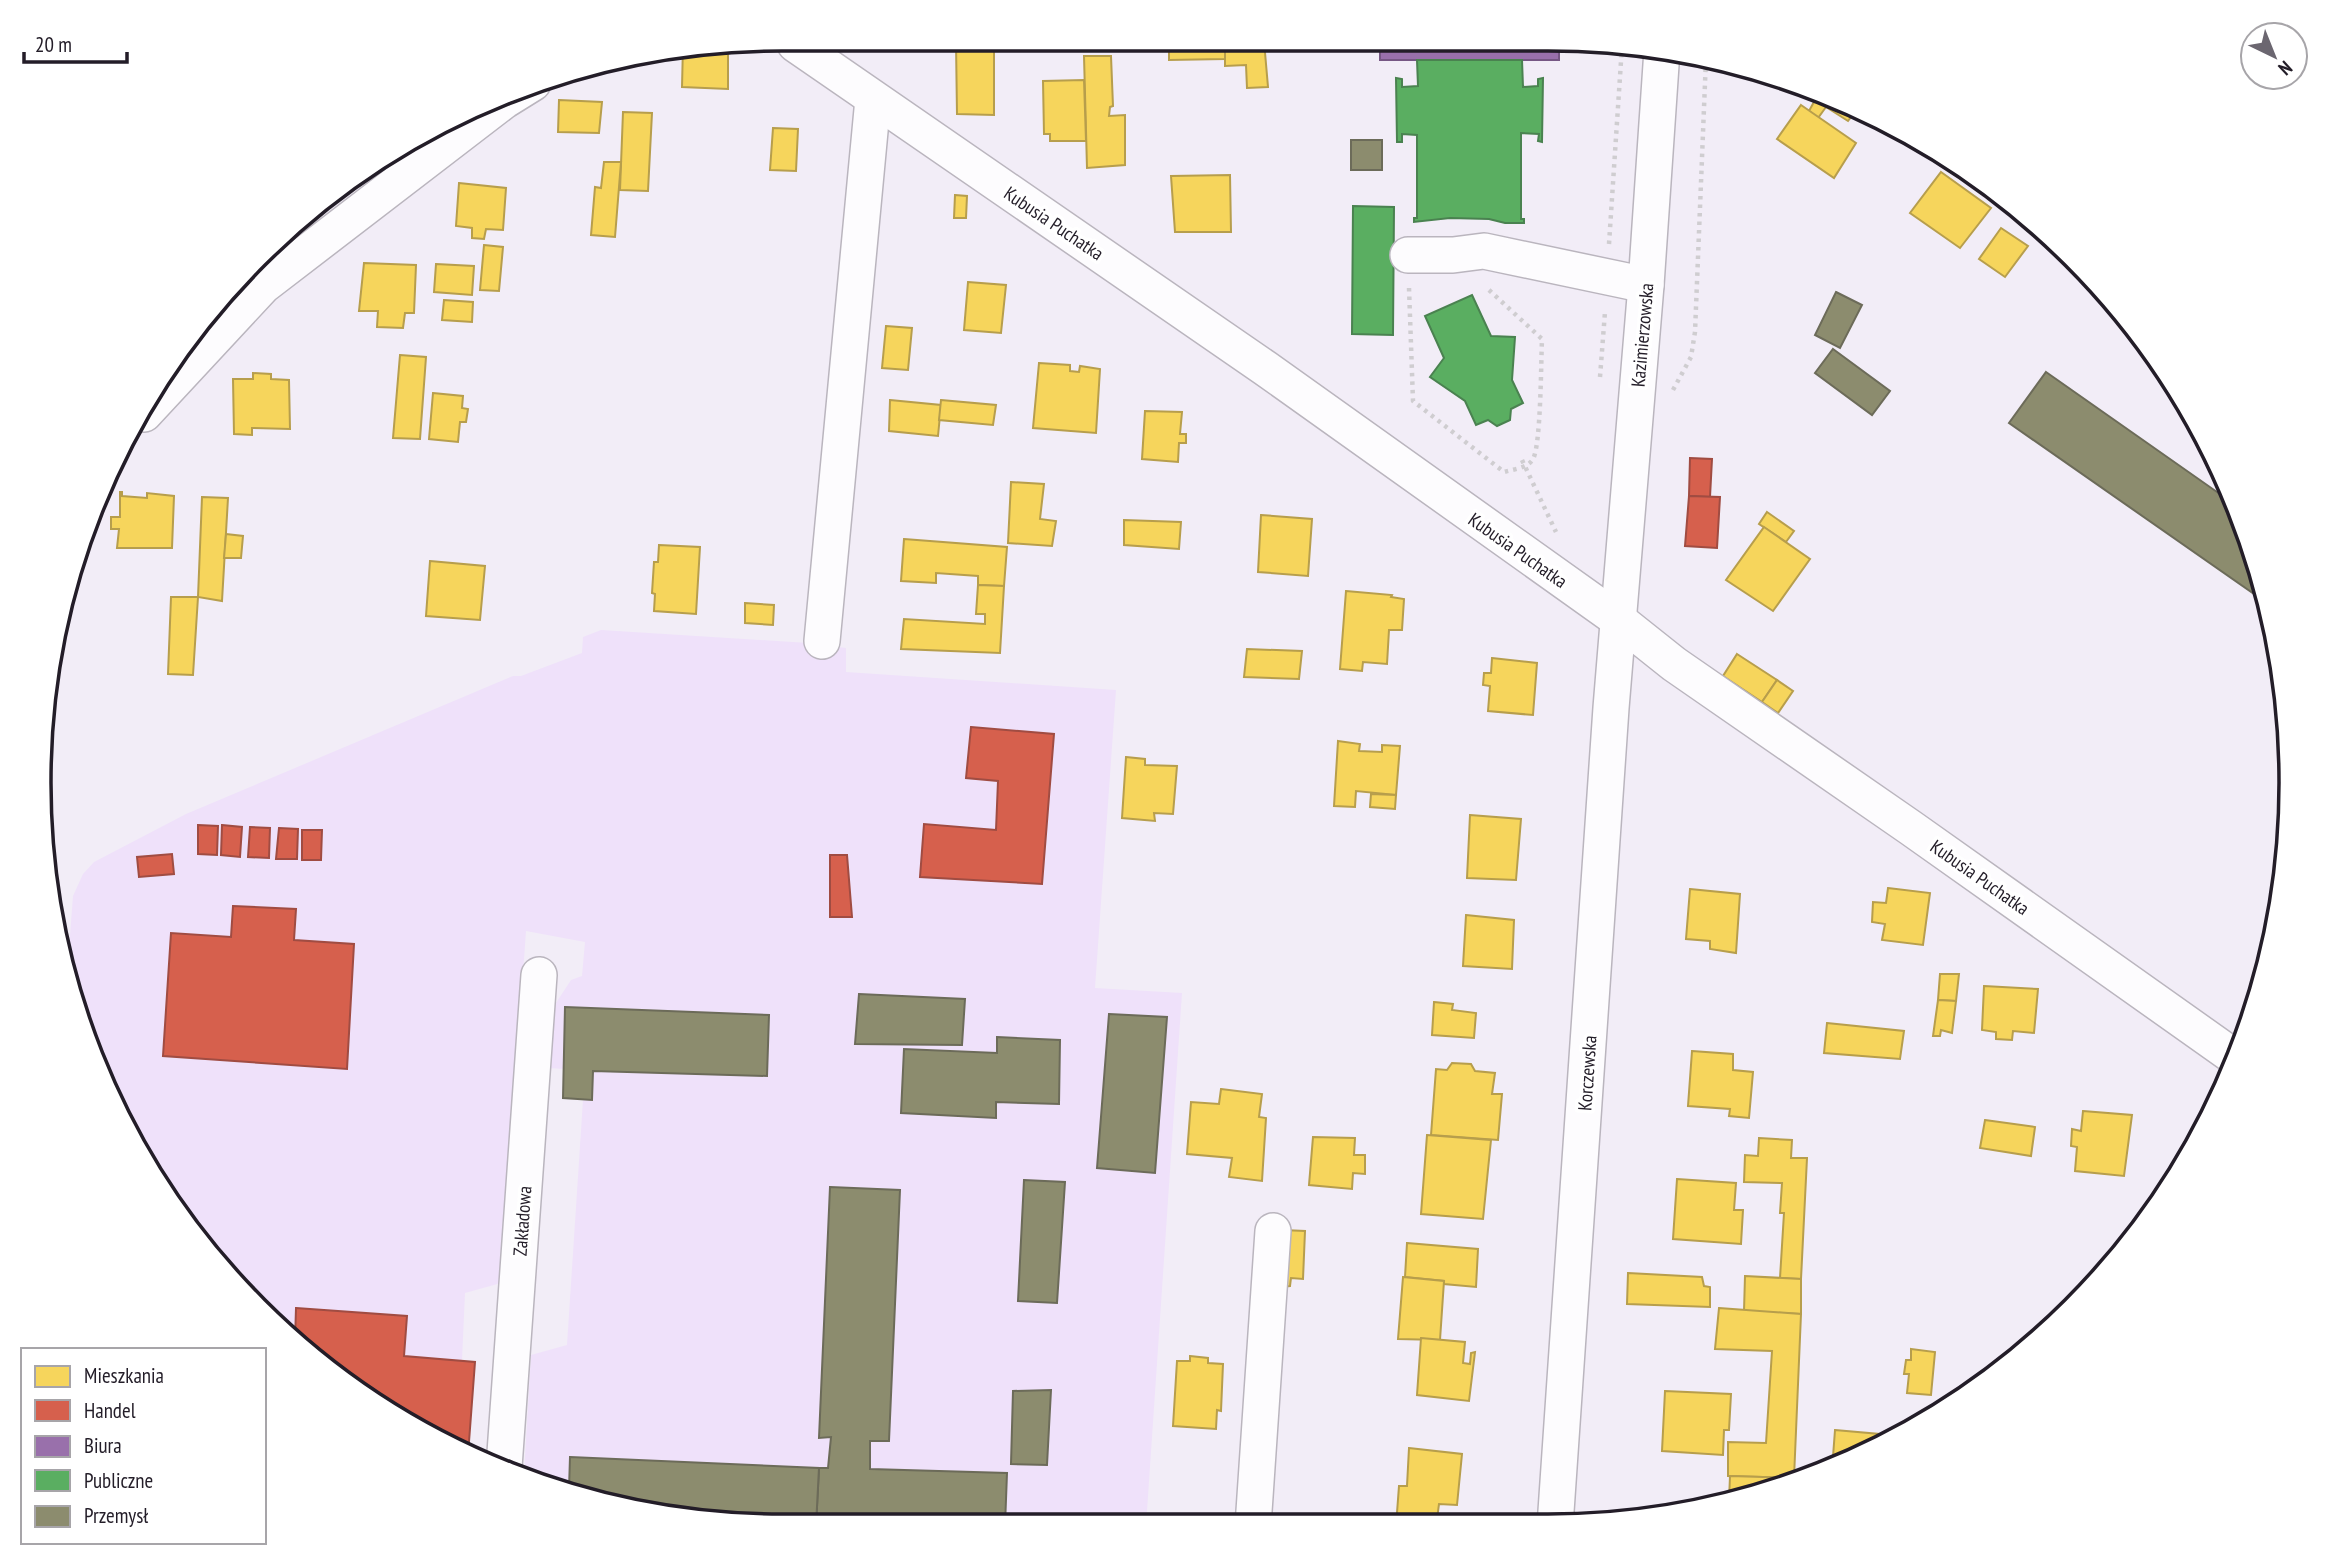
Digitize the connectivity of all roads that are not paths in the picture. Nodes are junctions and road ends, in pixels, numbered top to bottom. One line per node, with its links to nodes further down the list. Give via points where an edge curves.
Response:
1 (805, 51): 3 (street, Kubusia Puchatka)
2 (1661, 60): 6 (street, Kazimierzowska)
3 (873, 99): 8 (street, Kubusia Puchatka, via 1265,368); 9 (street)
4 (491, 111): 7 (street, via 263,286)
5 (1408, 255): 6 (street, via 1484,251)
6 (1646, 285): 8 (street, Kazimierzowska)
7 (164, 393)
8 (1620, 621): 11 (street, Kubusia Puchatka); 15 (street, Korczewska)
9 (822, 640)
10 (539, 975): 13 (street, Zakładowa)
11 (2228, 1052)
12 (1273, 1231): 14 (street)
13 (505, 1460)
14 (1254, 1514)
15 (1556, 1514)

